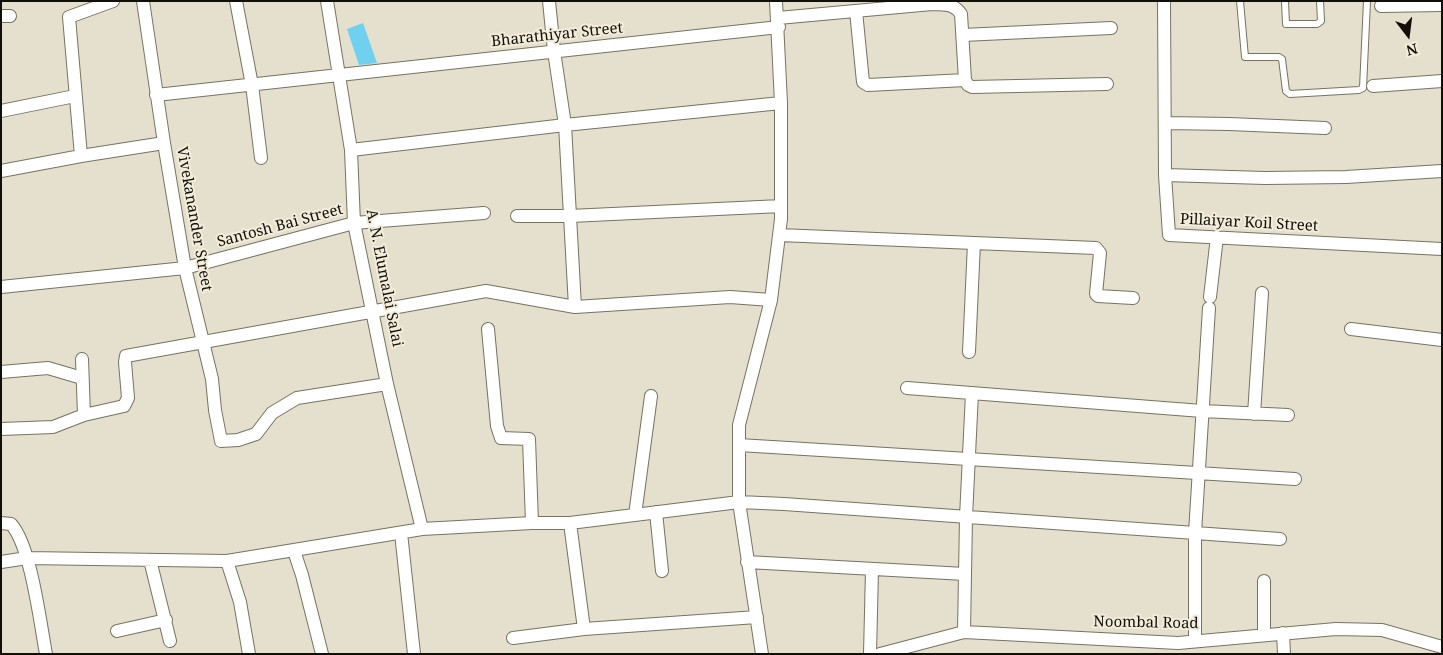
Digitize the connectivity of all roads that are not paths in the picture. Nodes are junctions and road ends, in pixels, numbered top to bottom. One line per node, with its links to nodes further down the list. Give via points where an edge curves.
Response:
1 (113, 1): 26 (street, via 69,17)
2 (143, 1): 25 (street, Vivekanander Street)
3 (236, 1): 23 (street)
4 (327, 1): 19 (street, A. N. Elumalai Salai)
5 (549, 1): 18 (street)
6 (776, 1): 15 (street)
7 (1164, 1): 29 (street, Pillaiyar Koil Street)
8 (1240, 1): 11 (lane, via 1246,58 1282,59 1286,91 1290,94 1363,88)
9 (1285, 1): 10 (lane, via 1286,24 1317,24 1321,21)
10 (1320, 1)
11 (1367, 1)
12 (1442, 5): 13 (street)
13 (1381, 6)
14 (856, 11): 15 (street, Bharathiyar Street); 17 (street, Bharathiyar Street, via 951,5 962,14); 20 (street, via 863,82 868,85)
15 (778, 23): 18 (street, Bharathiyar Street); 27 (street)
16 (1111, 28): 17 (street)
17 (963, 35): 20 (street, Bharathiyar Street)
18 (554, 51): 19 (street, Bharathiyar Street); 30 (street)
19 (340, 76): 23 (street, Bharathiyar Street); 33 (street, A. N. Elumalai Salai)
20 (965, 80): 22 (street, via 972,87)
21 (1442, 81): 24 (street)
22 (1107, 84)
23 (252, 85): 25 (street, Bharathiyar Street); 35 (street)
24 (1373, 86)
25 (156, 95): 32 (street, Vivekanander Street)
26 (75, 96): 28 (street); 34 (street)
27 (782, 103): 30 (street); 39 (street)
28 (1, 110)
29 (1165, 123): 31 (street); 38 (street, Pillaiyar Koil Street)
30 (565, 125): 33 (street); 42 (street)
31 (1325, 128)
32 (164, 143): 34 (street); 48 (street, Vivekanander Street)
33 (351, 150): 43 (street, A. N. Elumalai Salai)
34 (82, 156): 36 (street)
35 (261, 158)
36 (1, 171)
37 (1442, 171): 38 (street, via 1346,177)
38 (1165, 175): 45 (street, Pillaiyar Koil Street, via 1169,235)
39 (781, 206): 42 (street); 44 (street)
40 (484, 213): 43 (street, Santosh Bai Street)
41 (517, 216): 42 (street)
42 (570, 216): 53 (street)
43 (354, 223): 48 (street, Santosh Bai Street); 54 (street, A. N. Elumalai Salai)
44 (779, 235): 46 (street); 52 (street)
45 (1217, 237): 47 (street, Pillaiyar Koil Street); 67 (street)
46 (974, 243): 51 (street, via 1096,248 1100,253 1096,294); 59 (street)
47 (1442, 249)
48 (185, 268): 49 (street, Santosh Bai Street); 58 (street, Vivekanander Street)
49 (1, 287)
50 (1262, 293): 68 (street)
51 (1133, 298)
52 (772, 300): 53 (street, via 730,296); 72 (street, via 739,425)
53 (576, 307): 54 (street, via 486,291)
54 (373, 312): 58 (street); 63 (street, A. N. Elumalai Salai)
55 (488, 329): 81 (street, via 496,426 501,438 529,439)
56 (1350, 329): 57 (street)
57 (1442, 340)
58 (202, 341): 63 (street, Vivekanander Street, via 212,379 221,441 256,434 272,414 297,398); 69 (street, via 126,356 127,402 120,408)
59 (969, 352)
60 (82, 358): 62 (street)
61 (1, 372): 62 (street, via 48,368)
62 (82, 378): 69 (street)
63 (387, 384): 83 (street, A. N. Elumalai Salai)
64 (907, 388): 65 (street)
65 (972, 393): 67 (street); 73 (street)
66 (651, 396): 78 (street)
67 (1202, 411): 68 (street); 74 (street)
68 (1254, 414): 70 (street)
69 (84, 415): 71 (street, via 53,426)
70 (1288, 415)
71 (1, 429)
72 (739, 445): 73 (street); 76 (street)
73 (969, 459): 74 (street); 79 (street)
74 (1198, 473): 75 (street); 85 (street)
75 (1295, 479)
76 (738, 502): 77 (street); 79 (street); 92 (street)
77 (656, 512): 78 (street); 94 (street)
78 (635, 515): 82 (street)
79 (966, 517): 85 (street); 95 (street)
80 (1, 522): 88 (street, via 15,528)
81 (532, 523): 82 (street); 83 (street)
82 (570, 523): 99 (street)
83 (422, 529): 84 (street)
84 (400, 533): 87 (street); 112 (street)
85 (1195, 533): 86 (street); 106 (street)
86 (1280, 539)
87 (294, 550): 90 (street); 111 (street)
88 (27, 558): 89 (street); 91 (street); 109 (street)
89 (150, 560): 90 (street); 98 (street)
90 (226, 561): 110 (street, via 240,602)
91 (1, 562)
92 (747, 562): 93 (street); 97 (street)
93 (872, 570): 95 (street); 114 (street)
94 (662, 571)
95 (965, 574): 101 (street)
96 (1264, 580): 103 (street)
97 (757, 617): 99 (street); 113 (street)
98 (166, 620): 100 (street); 105 (street)
99 (584, 629): 104 (street)
100 (117, 631)
101 (964, 632): 106 (street, Noombal Road); 108 (street, Noombal Road)
102 (1283, 633): 103 (street, Noombal Road); 107 (street, Noombal Road, via 1382,630); 116 (street)
103 (1264, 635): 106 (street, Noombal Road)
104 (513, 638)
105 (170, 641)
106 (1195, 642)
107 (1442, 646)
108 (910, 650): 115 (street, Noombal Road)
109 (46, 654)
110 (249, 654)
111 (322, 654)
112 (414, 654)
113 (762, 654)
114 (870, 654)
115 (880, 654)
116 (1284, 654)

